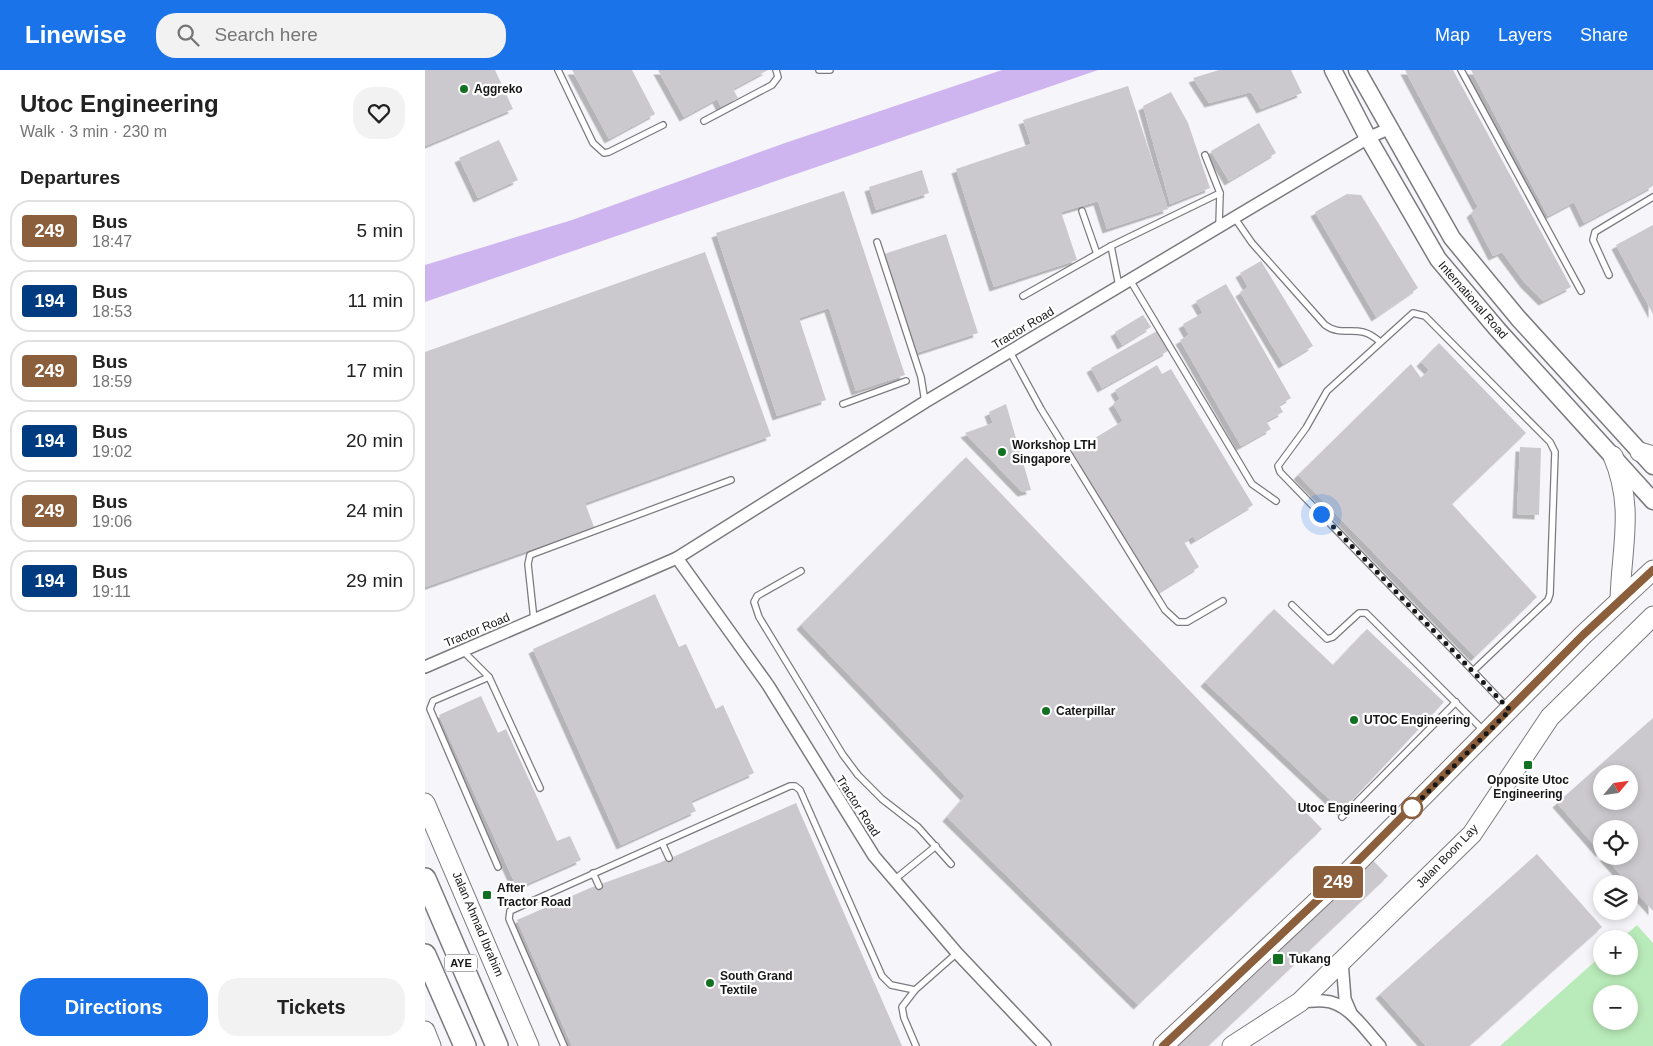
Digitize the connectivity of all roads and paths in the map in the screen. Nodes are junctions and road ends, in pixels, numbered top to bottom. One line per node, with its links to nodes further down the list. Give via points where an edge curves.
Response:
1 (558, 70): 9 (lane, via 593,144 604,153)
2 (777, 70): 8 (lane, via 778,77 772,85)
3 (819, 70): 4 (lane)
4 (830, 70)
5 (1333, 70): 11 (main road, International Road)
6 (1357, 70): 10 (main road, International Road)
7 (1461, 70): 24 (lane)
8 (704, 121)
9 (663, 126)
10 (1389, 129): 11 (street, Tractor Road); 31 (main road, International Road, via 1452,238 1518,318)
11 (1368, 138): 16 (street, Tractor Road); 32 (main road, International Road, via 1438,259)
12 (1205, 155): 13 (lane)
13 (1220, 193): 17 (lane); 19 (lane)
14 (1653, 197): 21 (lane, via 1595,232 1593,240)
15 (1082, 211): 20 (lane)
16 (1234, 217): 17 (street, Tractor Road); 26 (lane, via 1252,243 1325,325 1336,330 1367,331)
17 (1219, 226): 22 (street, Tractor Road)
18 (877, 242): 29 (lane, via 921,377)
19 (1111, 246): 20 (lane); 23 (lane)
20 (1097, 254): 25 (lane)
21 (1609, 275)
22 (1130, 280): 23 (street, Tractor Road); 35 (lane, via 1252,484)
23 (1119, 286): 27 (street, Tractor Road)
24 (1581, 291)
25 (1023, 296)
26 (1380, 342): 49 (lane, via 1327,391 1306,428 1278,466 1280,472); 49 (lane, via 1413,313 1425,316 1553,447 1547,600)
27 (1010, 352): 29 (street, Tractor Road); 40 (lane, via 1041,409 1165,610 1178,622 1187,622)
28 (906, 380): 30 (lane)
29 (925, 402): 37 (street, Tractor Road)
30 (843, 404)
31 (1646, 453): 33 (main road, International Road)
32 (1613, 456): 36 (main road, International Road); 41 (main road, via 1627,506)
33 (1653, 466)
34 (731, 480): 44 (lane, via 531,555 528,564)
35 (1276, 501)
36 (1653, 501)
37 (677, 558): 44 (street, Tractor Road); 64 (street, Tractor Road, via 768,685 825,780)
38 (1653, 570): 41 (main road)
39 (801, 571): 58 (lane, via 757,596 754,602 759,616 858,775 882,799 919,827)
40 (1223, 601)
41 (1620, 601): 52 (main road)
42 (1292, 605): 51 (lane, via 1327,639 1359,613 1366,613)
43 (1653, 616): 48 (main road, Jalan Boon Lay)
44 (533, 620): 46 (street, Tractor Road)
45 (1653, 635): 48 (main road)
46 (463, 651): 47 (street, Tractor Road); 50 (lane)
47 (425, 667)
48 (1601, 668): 68 (main road, Jalan Boon Lay, via 1550,717 1472,834)
49 (1473, 672): 52 (lane)
50 (489, 677): 54 (lane); 61 (lane, via 433,701 430,709)
51 (1456, 702): 53 (lane); 56 (lane)
52 (1510, 710): 53 (main road)
53 (1487, 733): 80 (main road, via 1341,878)
54 (539, 788)
55 (425, 804): 76 (main road, Jalan Ahmad Ibrahim)
56 (1342, 817)
57 (662, 843): 59 (lane); 62 (lane); 69 (lane, via 790,786 798,788 882,976 891,985)
58 (936, 846): 60 (lane); 64 (lane)
59 (669, 858)
60 (951, 864)
61 (498, 867)
62 (593, 873): 65 (lane); 77 (lane, via 515,908 509,914)
63 (425, 879): 75 (highway, AYE)
64 (893, 880): 66 (street, Tractor Road)
65 (599, 886)
66 (957, 953): 69 (lane); 79 (street, Tractor Road)
67 (425, 956): 74 (highway, AYE)
68 (1342, 961): 70 (main road, Jalan Boon Lay); 71 (street, via 1344,992)
69 (915, 990): 78 (lane, via 902,1007)
70 (1300, 1002): 71 (street, via 1325,1000); 81 (main road, Jalan Boon Lay)
71 (1351, 1013): 82 (street)
72 (425, 1031): 73 (main road)
73 (431, 1046)
74 (465, 1046)
75 (497, 1046)
76 (529, 1046)
77 (564, 1046)
78 (916, 1046)
79 (1045, 1046)
80 (1163, 1046)
81 (1232, 1046)
82 (1380, 1046)

